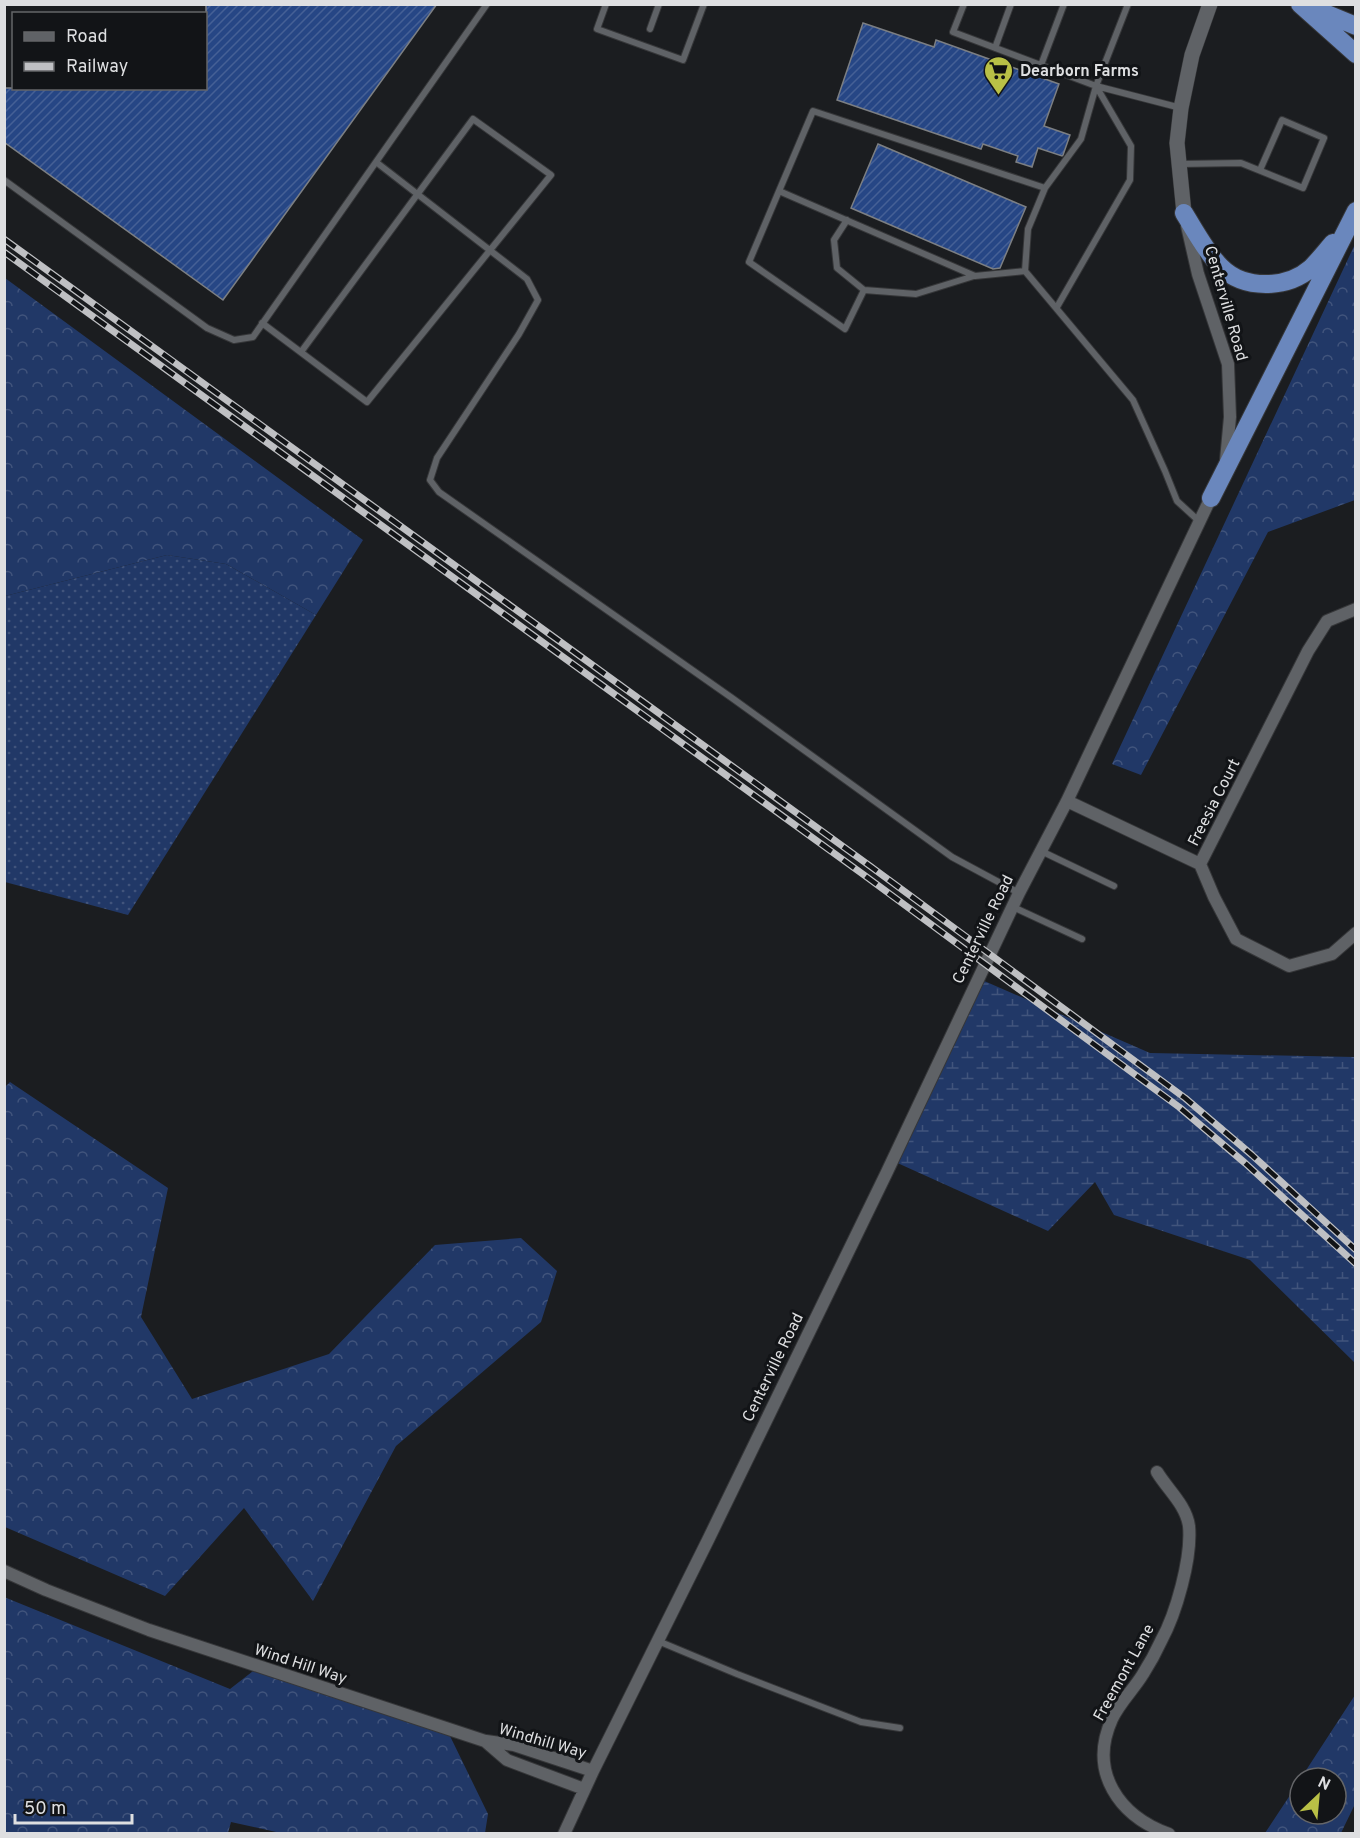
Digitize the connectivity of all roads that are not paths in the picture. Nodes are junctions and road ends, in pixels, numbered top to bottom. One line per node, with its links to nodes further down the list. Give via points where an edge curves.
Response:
1 (487, 4): 18 (lane)
2 (606, 4): 4 (lane, via 597,29 683,60)
3 (659, 4): 12 (lane)
4 (704, 4)
5 (964, 4): 13 (lane, via 953,32)
6 (1011, 4): 13 (lane)
7 (1064, 4): 15 (lane)
8 (1128, 4): 16 (lane)
9 (1210, 4): 17 (street, Centerville Road, via 1192,55)
10 (1301, 4): 11 (highway); 14 (highway)
11 (1356, 26)
12 (650, 29)
13 (995, 48): 15 (lane)
14 (1356, 54)
15 (1041, 65): 16 (lane)
16 (1096, 86): 17 (lane); 22 (lane, via 1081,140); 32 (lane, via 1131,146 1130,180)
17 (1181, 108): 19 (street, Centerville Road)
18 (376, 162): 24 (lane); 33 (lane)
19 (1179, 164): 20 (lane, via 1241,163); 25 (street, Centerville Road)
20 (1260, 170): 20 (lane, via 1303,188 1324,138 1282,120)
21 (4, 180): 33 (lane, via 207,328 234,339 253,337)
22 (1044, 188): 23 (lane, via 813,111); 29 (lane, via 1028,229)
23 (779, 191): 27 (lane); 31 (lane, via 749,262 845,329)
24 (418, 195): 28 (lane); 28 (lane, via 473,119 551,175); 34 (lane)
25 (1184, 213): 26 (highway, via 1218,265 1250,283 1271,284 1310,268); 35 (street, Centerville Road, via 1198,274 1228,364 1227,457)
26 (1353, 217): 35 (highway)
27 (847, 220): 30 (lane); 31 (lane, via 834,240 837,268)
28 (490, 250): 34 (lane, via 367,402); 42 (lane, via 527,279 538,300 437,458 430,480 439,492 952,857)
29 (1025, 271): 30 (lane); 32 (lane)
30 (975, 276): 31 (lane, via 916,294)
31 (864, 290)
32 (1057, 307): 36 (lane, via 1133,400 1177,501)
33 (262, 323): 34 (lane)
34 (301, 352)
35 (1211, 498): 36 (street, Centerville Road)
36 (1200, 522): 38 (street, Centerville Road)
37 (1356, 609): 40 (street, Freesia Court, via 1327,621 1308,651)
38 (1067, 801): 39 (street, Centerville Road); 40 (street)
39 (1041, 851): 41 (lane); 42 (street, Centerville Road)
40 (1200, 864): 44 (street, Freesia Court, via 1236,939 1289,966 1332,954)
41 (1114, 886)
42 (1019, 893): 43 (street, Centerville Road)
43 (1012, 907): 45 (lane); 48 (street, Centerville Road)
44 (1356, 933)
45 (1082, 939)
46 (1157, 1472): 54 (street, Freemont Lane, via 1186,1512 1186,1563 1162,1640 1117,1709 1107,1731 1104,1753 1109,1781 1119,1800 1143,1822)
47 (4, 1571): 50 (street, Wind Hill Way, via 140,1627)
48 (658, 1641): 49 (lane, via 861,1722); 51 (street, Centerville Road)
49 (900, 1728)
50 (485, 1741): 51 (street, Windhill Way, via 514,1745); 52 (street, Wind Hill Way, via 507,1760)
51 (593, 1771): 52 (street, Centerville Road)
52 (584, 1789): 53 (street, Centerville Road)
53 (564, 1833)
54 (1169, 1833)

